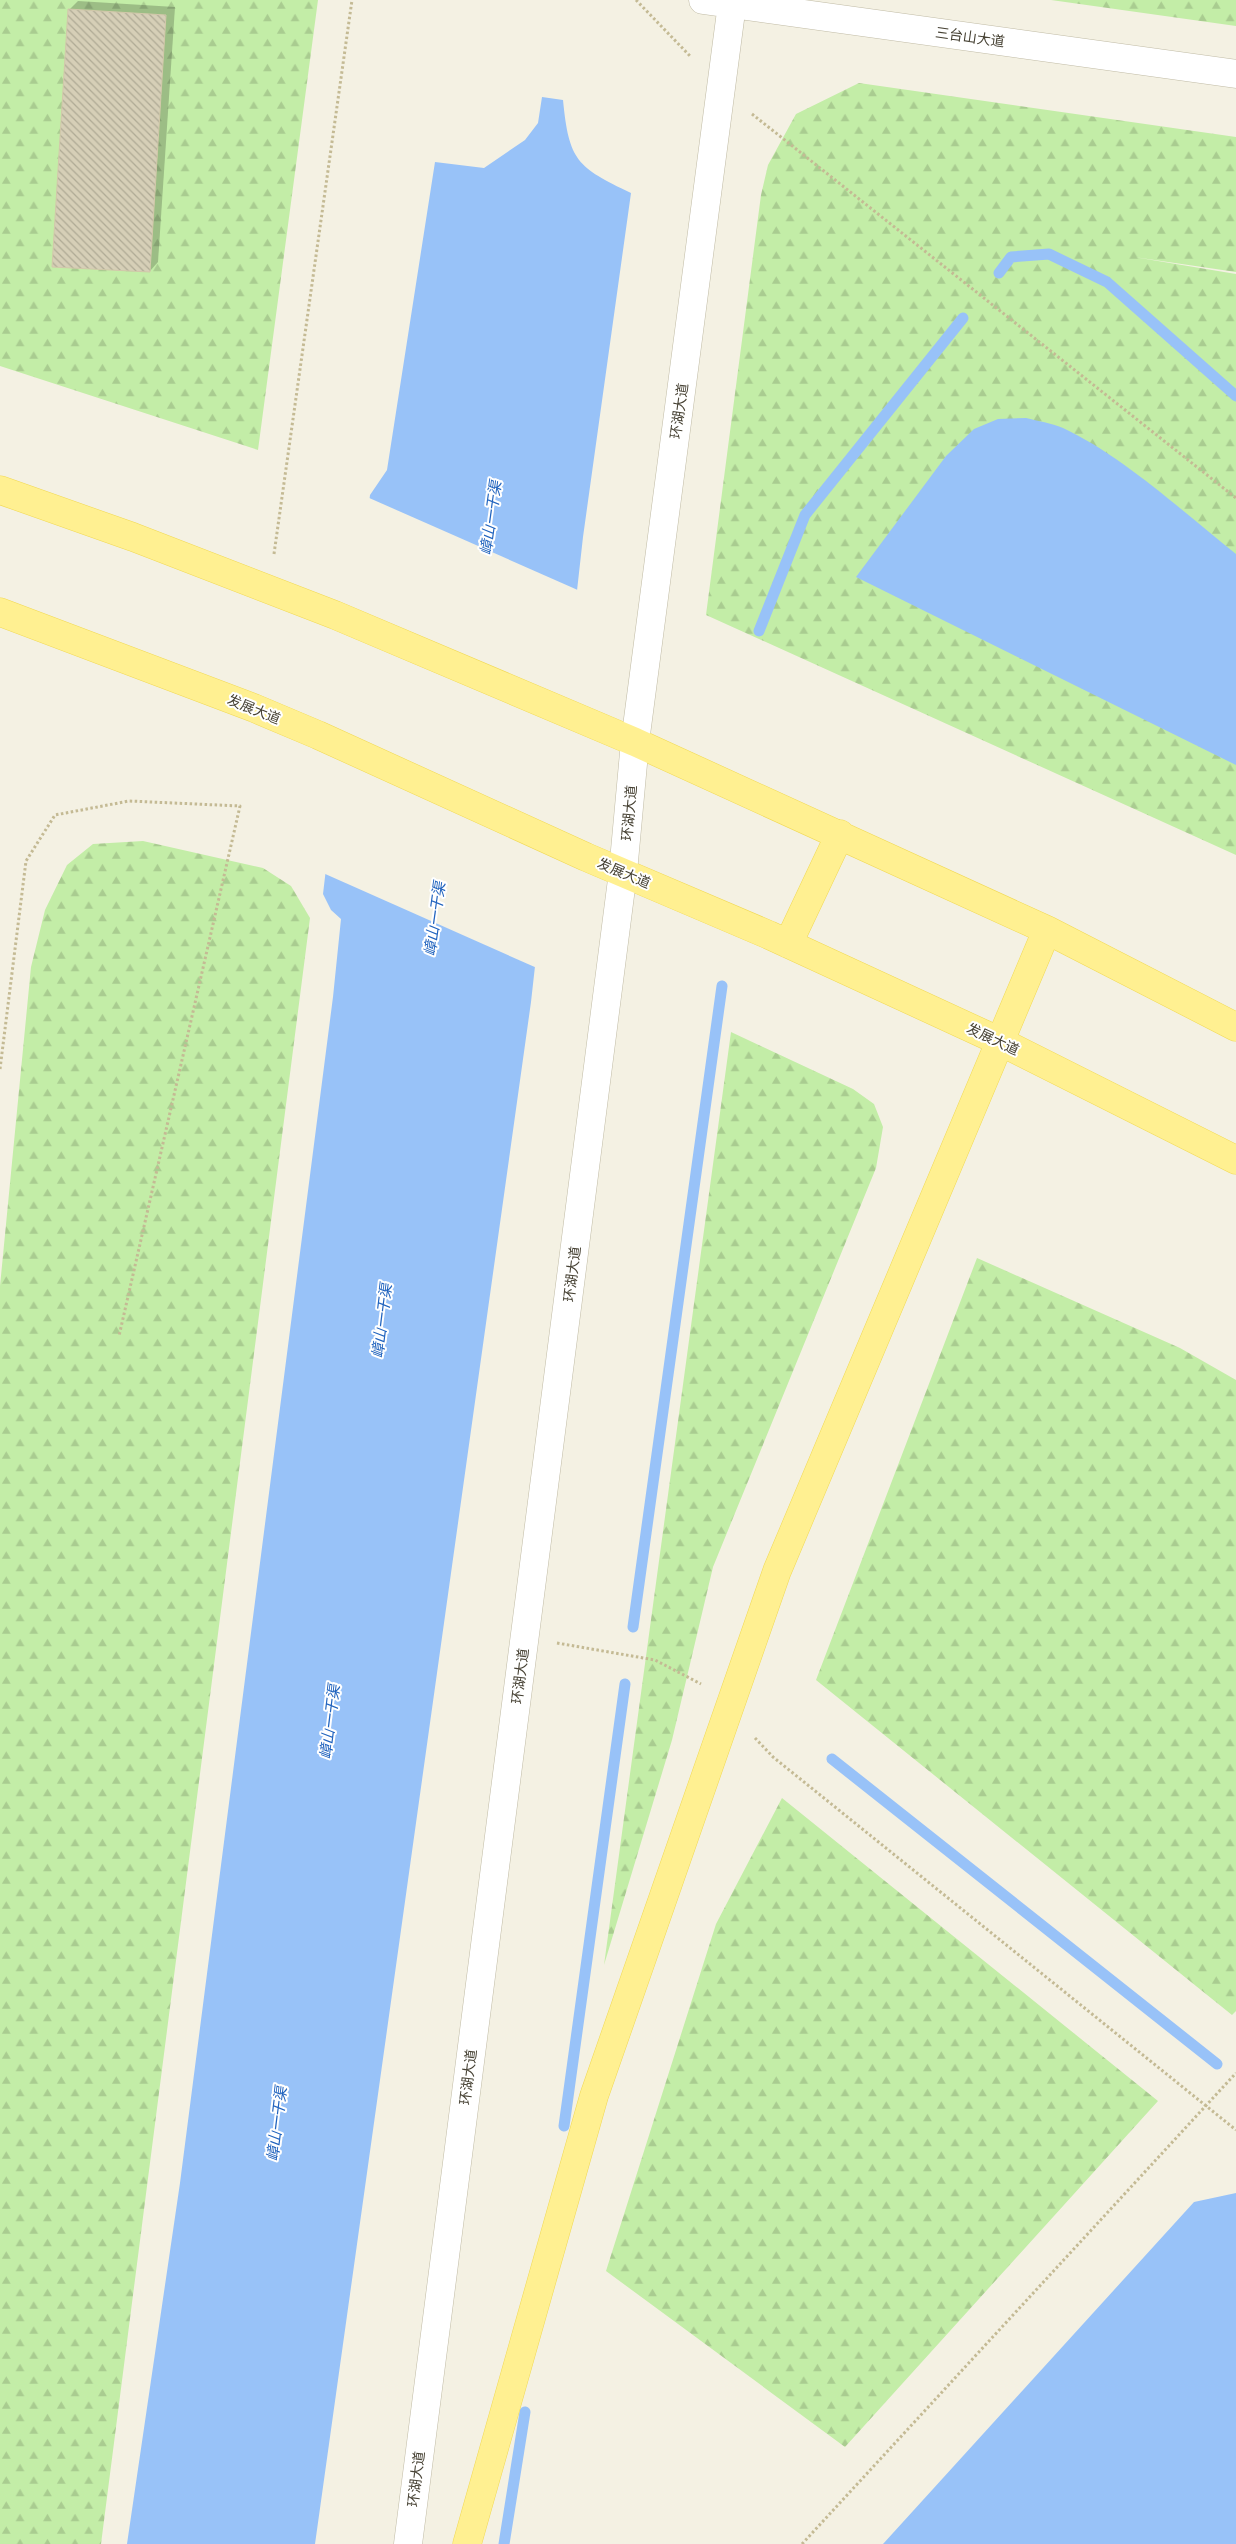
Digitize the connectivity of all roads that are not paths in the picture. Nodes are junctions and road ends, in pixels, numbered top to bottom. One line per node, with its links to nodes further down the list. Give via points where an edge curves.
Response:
1 (703, 0): 2 (street, 三台山大道)
2 (732, 4): 3 (street, 三台山大道); 6 (street, 环湖大道)
3 (1236, 74)
4 (0, 490): 6 (main road, via 270,589)
5 (0, 612): 8 (main road, 发展大道, via 245,704)
6 (636, 742): 7 (main road); 8 (street, 环湖大道)
7 (840, 834): 9 (main road); 10 (main road)
8 (623, 872): 10 (main road, 发展大道); 14 (street, 环湖大道)
9 (1047, 930): 11 (main road); 12 (main road)
10 (788, 944): 12 (main road, 发展大道)
11 (1236, 1027)
12 (999, 1041): 13 (main road, 发展大道); 15 (main road, via 776,1572 594,2096)
13 (1236, 1160)
14 (408, 2544)
15 (467, 2544)

